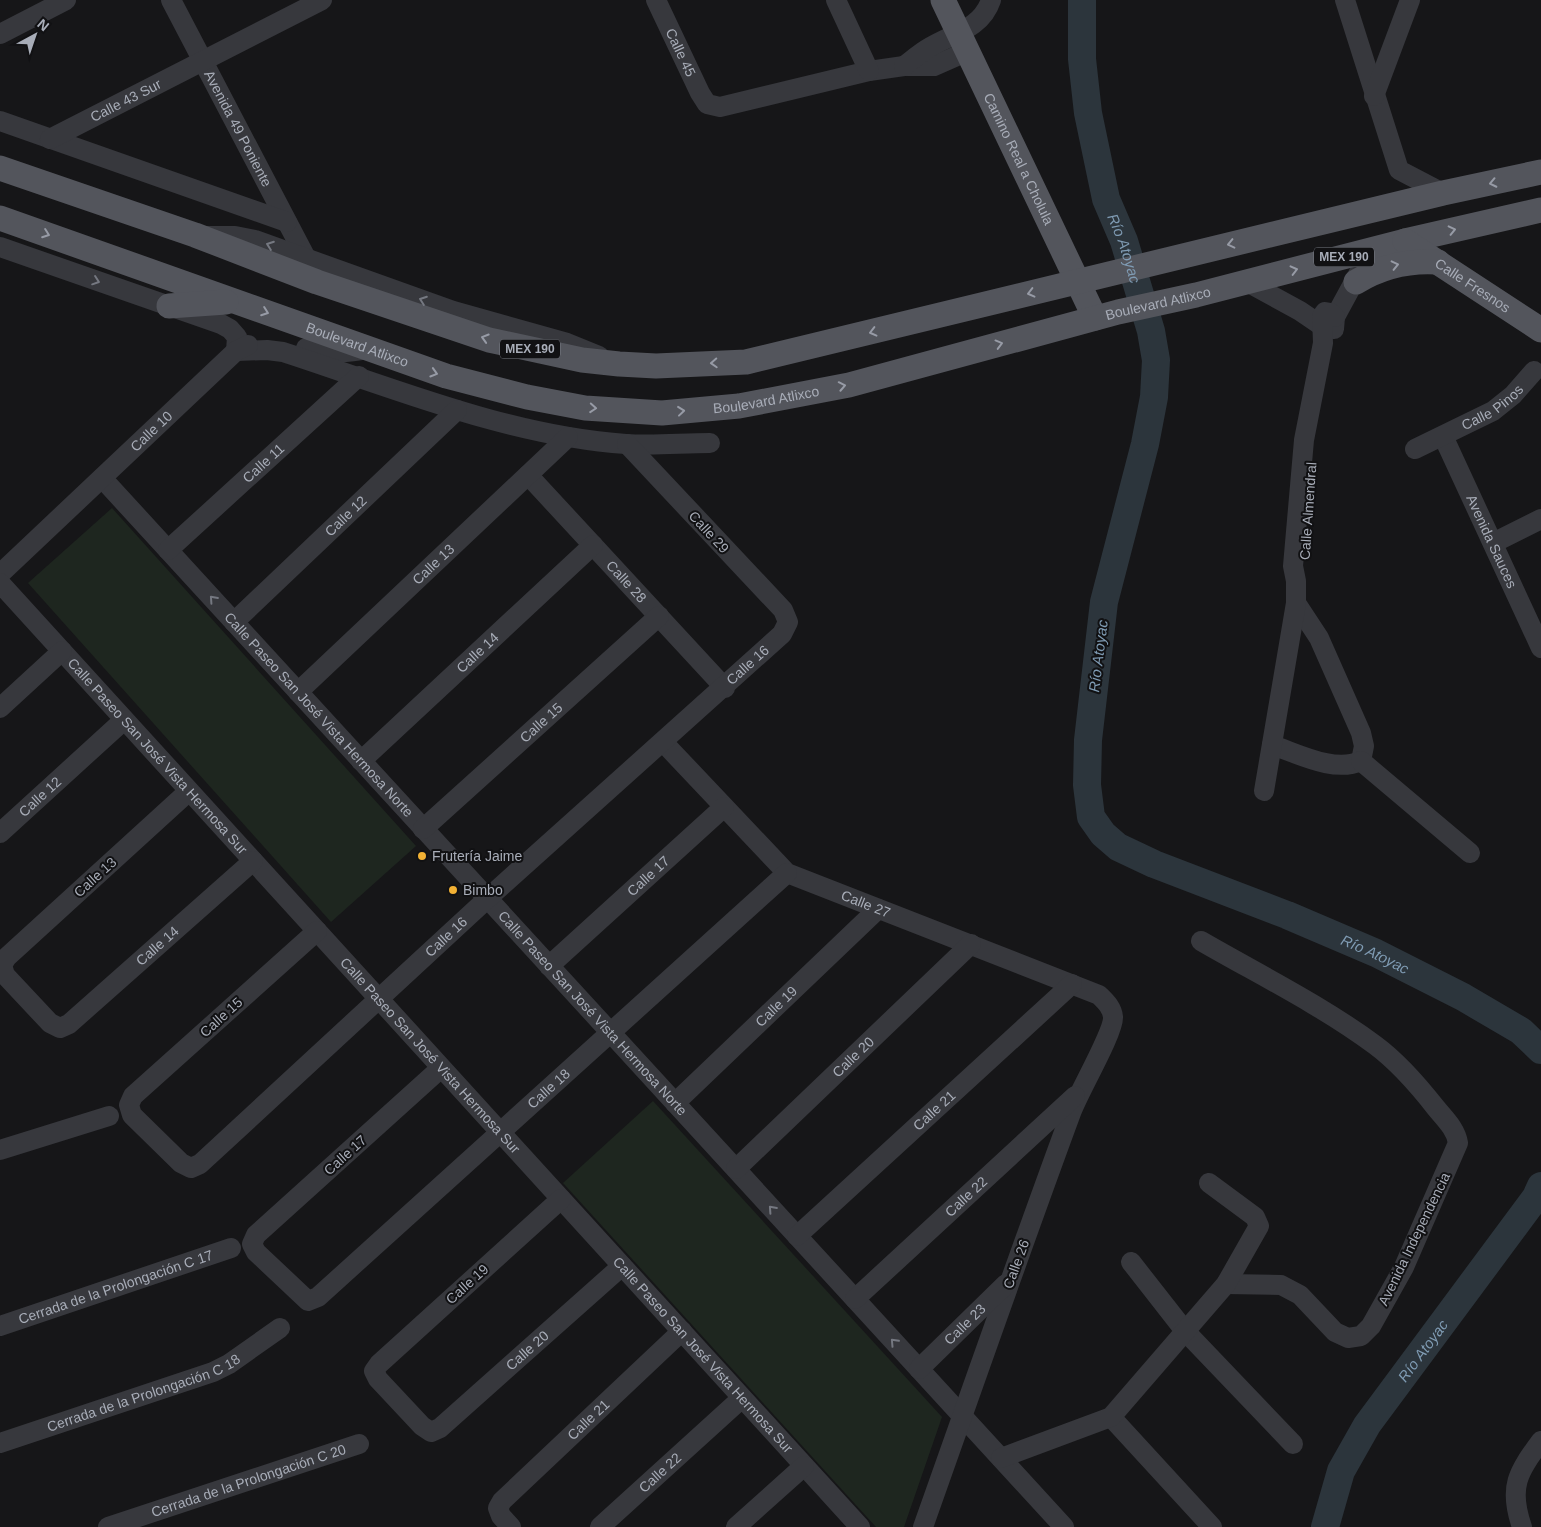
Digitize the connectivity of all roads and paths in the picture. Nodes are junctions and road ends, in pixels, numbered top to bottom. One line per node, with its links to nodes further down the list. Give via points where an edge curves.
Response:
1 (66, 0): 10 (street)
2 (171, 0): 12 (street, Avenida 49 Poniente)
3 (322, 0): 12 (street, Calle 43 Sur)
4 (656, 0): 13 (street, Calle 45, via 707,104 720,107)
5 (836, 0): 13 (street)
6 (943, 0): 11 (main road, Camino Real a Cholula)
7 (991, 0): 11 (street)
8 (1345, 0): 14 (street)
9 (1410, 0): 14 (street)
10 (0, 34)
11 (964, 42): 13 (street, via 928,48 904,66); 29 (main road, Camino Real a Cholula)
12 (203, 61): 16 (street, Calle 43 Sur); 22 (street, Avenida 49 Poniente)
13 (869, 71)
14 (1374, 96): 19 (street, via 1399,170)
15 (0, 121): 16 (street)
16 (50, 139): 22 (street)
17 (0, 168): 23 (main road, MEX 190)
18 (1541, 172): 19 (main road, MEX 190, one-way to 19)
19 (1443, 193): 29 (main road, MEX 190, one-way to 29)
20 (1541, 210): 24 (main road, Boulevard Atlixco / MEX 190, one-way to 20)
21 (0, 218): 32 (main road, Boulevard Atlixco / MEX 190, one-way to 32)
22 (287, 222): 27 (street, Avenida 49 Poniente)
23 (195, 235): 27 (street, one-way to 23, via 255,240); 39 (main road, MEX 190, one-way to 23, via 582,360 489,340 317,282)
24 (1405, 241): 26 (main road, Boulevard Atlixco / MEX 190); 28 (main road, Calle Fresnos)
25 (0, 247): 33 (street, one-way to 33)
26 (1370, 250): 30 (main road, Boulevard Atlixco / MEX 190, one-way to 26); 31 (street)
27 (306, 258): 39 (street, one-way to 27, via 567,343 453,311)
28 (1438, 262): 31 (main road, one-way to 28, via 1381,268 1396,264); 36 (main road, Calle Fresnos)
29 (1078, 281): 34 (main road, Camino Real a Cholula); 39 (main road, MEX 190, one-way to 39, via 746,362 656,366)
30 (1247, 282): 34 (main road, Boulevard Atlixco / MEX 190); 35 (street, via 1300,311)
31 (1356, 282): 35 (street)
32 (235, 301): 33 (main road); 37 (main road, Boulevard Atlixco / MEX 190, one-way to 37)
33 (169, 306): 38 (street, via 230,329 236,337)
34 (1106, 315): 37 (main road, Boulevard Atlixco / MEX 190, one-way to 34, via 446,376 527,397 585,408 662,413 739,406 849,385)
35 (1329, 322): 56 (street, Calle Almendral, via 1302,460 1293,566)
36 (1541, 330)
37 (366, 349): 38 (street, via 331,353 282,343 256,342)
38 (236, 351): 41 (street, via 283,352); 49 (street, Calle 10)
39 (619, 364)
40 (1534, 370): 43 (street, Calle Pinos, via 1503,404)
41 (359, 376): 42 (street); 53 (street, Calle 11)
42 (457, 410): 44 (street); 58 (street, Calle 12)
43 (1442, 436): 47 (street, Calle Pinos); 51 (street, Avenida Sauces)
44 (568, 437): 46 (street); 48 (street, Calle 13)
45 (710, 443): 46 (street)
46 (627, 444): 59 (street, Calle 29, via 783,610)
47 (1414, 449)
48 (528, 475): 52 (street, Calle 28); 63 (street, Calle 13)
49 (102, 478): 53 (street, Calle Paseo San José Vista Hermosa Norte); 54 (street, Calle 10)
50 (1541, 519): 51 (street)
51 (1493, 543): 60 (street, Avenida Sauces)
52 (593, 545): 57 (street, Calle 28); 68 (street, Calle 14)
53 (168, 550): 58 (street, Calle Paseo San José Vista Hermosa Norte, one-way to 53)
54 (0, 574)
55 (0, 583): 61 (street, Calle Paseo San José Vista Hermosa Sur)
56 (1296, 603): 67 (street, Calle Almendral); 69 (street, via 1321,644 1361,733 1364,746)
57 (659, 616): 62 (street, Calle 28); 73 (street, Calle 15)
58 (234, 622): 63 (street, Calle Paseo San José Vista Hermosa Norte)
59 (788, 622): 62 (street, Calle 16, via 782,634)
60 (1541, 648)
61 (62, 651): 64 (street); 65 (street, Calle Paseo San José Vista Hermosa Sur)
62 (725, 688): 66 (street, Calle 16)
63 (298, 692): 68 (street, Calle Paseo San José Vista Hermosa Norte)
64 (0, 708)
65 (124, 720): 70 (street, Calle Paseo San José Vista Hermosa Sur); 74 (street, Calle 12)
66 (663, 742): 72 (street, Calle 27); 78 (street, Calle 16)
67 (1272, 745): 69 (street, via 1332,764 1349,766); 71 (street, Calle Almendral)
68 (361, 761): 73 (street, Calle Paseo San José Vista Hermosa Norte)
69 (1361, 761): 75 (street)
70 (189, 791): 76 (street, Calle Paseo San José Vista Hermosa Sur); 87 (street, Calle 13, via 2,965 5,975 50,1023)
71 (1264, 791)
72 (724, 807): 77 (street, Calle 27); 83 (street, Calle 17)
73 (424, 829): 78 (street, Calle Paseo San José Vista Hermosa Norte)
74 (0, 833)
75 (1470, 853)
76 (253, 861): 80 (street, Calle Paseo San José Vista Hermosa Sur); 87 (street, Calle 14, via 69,1024)
77 (787, 873): 79 (street, Calle 27); 88 (street, Calle 18)
78 (488, 898): 83 (street, Calle Paseo San José Vista Hermosa Norte); 85 (street, Calle 16)
79 (878, 909): 82 (street, Calle 27); 91 (street, Calle 19)
80 (316, 931): 85 (street, Calle Paseo San José Vista Hermosa Sur); 95 (street, Calle 15, via 133,1096 129,1105 132,1115 181,1163)
81 (1200, 940): 104 (street, Avenida Independencia, via 1376,1046 1423,1092 1454,1129 1458,1143 1404,1266 1371,1326 1361,1336 1348,1338 1335,1332 1300,1295 1282,1285)
82 (971, 944): 84 (street, Calle 27); 96 (street, Calle 20)
83 (549, 966): 88 (street, Calle Paseo San José Vista Hermosa Norte)
84 (1072, 984): 86 (street, Calle 27, via 1099,995); 99 (street, Calle 21)
85 (378, 998): 89 (street, Calle Paseo San José Vista Hermosa Sur); 95 (street, Calle 16, via 200,1164)
86 (1109, 1004): 90 (street, Calle 26, via 1113,1016 1111,1029)
87 (60, 1028)
88 (611, 1033): 91 (street, Calle Paseo San José Vista Hermosa Norte); 93 (street, Calle 18)
89 (441, 1068): 93 (street, Calle Paseo San José Vista Hermosa Sur); 106 (street, Calle 17, via 256,1235 252,1244 256,1252)
90 (1078, 1094): 103 (street, Calle 26); 105 (street, Calle 22)
91 (675, 1103): 96 (street, Calle Paseo San José Vista Hermosa Norte)
92 (109, 1116): 94 (street)
93 (501, 1133): 98 (street, Calle Paseo San José Vista Hermosa Sur); 106 (street, Calle 18, via 318,1297)
94 (0, 1150)
95 (191, 1168)
96 (736, 1170): 99 (street, Calle Paseo San José Vista Hermosa Norte, one-way to 96)
97 (1209, 1183): 104 (street, via 1255,1216 1260,1226)
98 (561, 1199): 102 (street, Calle Paseo San José Vista Hermosa Sur); 115 (street, Calle 19, via 374,1371 378,1379)
99 (797, 1236): 105 (street, Calle Paseo San José Vista Hermosa Norte)
100 (231, 1248): 107 (street, Cerrada de la Prolongación C 17)
101 (1131, 1262): 110 (street)
102 (622, 1266): 109 (street, Calle Paseo San José Vista Hermosa Sur); 115 (street, Calle 20, via 440,1428)
103 (1009, 1280): 111 (street, Calle 23); 113 (street, Calle 26)
104 (1226, 1284): 110 (street)
105 (855, 1299): 111 (street, Calle Paseo San José Vista Hermosa Norte, one-way to 105)
106 (308, 1300)
107 (0, 1326)
108 (280, 1328): 117 (street, Cerrada de la Prolongación C 18, via 213,1372)
109 (682, 1331): 112 (street, Calle Paseo San José Vista Hermosa Sur); 123 (street, Calle 21, via 502,1501 498,1508)
110 (1185, 1331): 114 (street); 119 (street)
111 (919, 1369): 113 (street, Calle Paseo San José Vista Hermosa Norte)
112 (742, 1398): 121 (street, Calle Paseo San José Vista Hermosa Sur); 124 (street, Calle 22)
113 (962, 1416): 120 (street, Calle Paseo San José Vista Hermosa Norte); 127 (street, Calle 26)
114 (1111, 1417): 120 (street); 129 (street)
115 (431, 1432)
116 (1541, 1441): 130 (street, via 1524,1463 1516,1481)
117 (0, 1443)
118 (359, 1444): 122 (street, Cerrada de la Prolongación C 20)
119 (1294, 1444)
120 (1001, 1458): 128 (street, Calle Paseo San José Vista Hermosa Norte)
121 (804, 1466): 125 (street); 126 (street, Calle Paseo San José Vista Hermosa Sur)
122 (108, 1527)
123 (511, 1527)
124 (600, 1527)
125 (736, 1527)
126 (860, 1527)
127 (923, 1527)
128 (1064, 1527)
129 (1212, 1527)
130 (1522, 1527)

